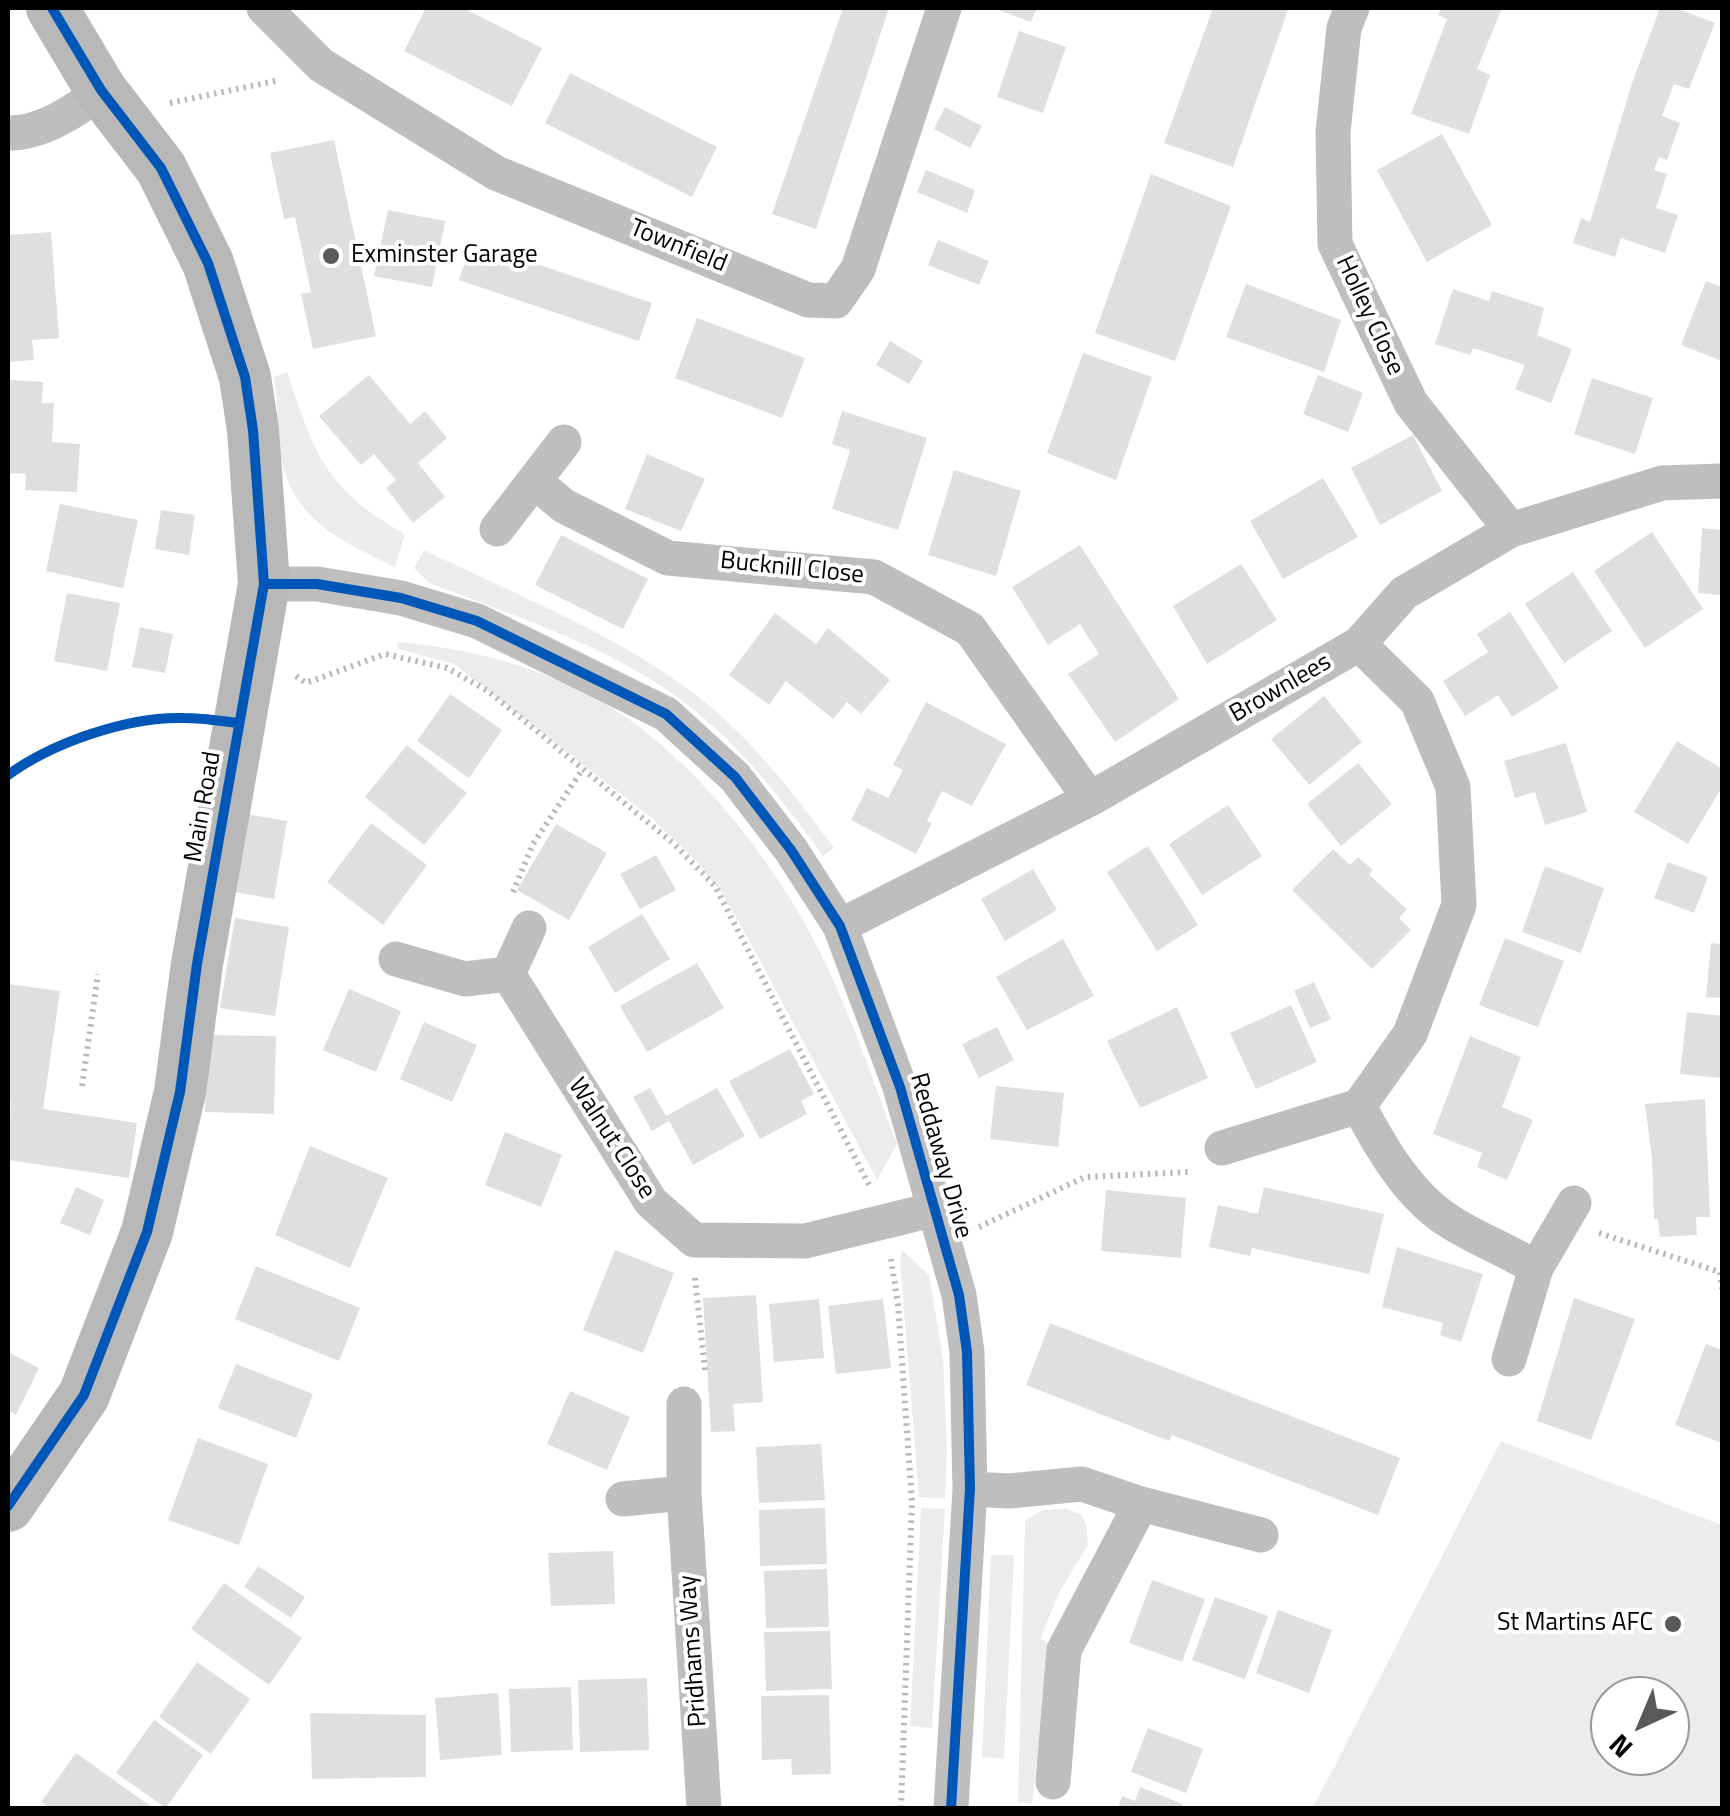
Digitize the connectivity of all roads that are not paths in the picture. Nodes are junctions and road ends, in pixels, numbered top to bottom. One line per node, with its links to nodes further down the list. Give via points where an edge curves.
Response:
1 (52, 8): 5 (street, Main Road)
2 (264, 8): 3 (street, Townfield, via 321,65 496,173 808,300 836,301 858,269)
3 (944, 8)
4 (1352, 8): 11 (street, Holley Close, via 1333,132 1335,244 1411,403)
5 (101, 90): 6 (street, via 51,122); 12 (street, Main Road, via 161,168 214,282 245,377)
6 (8, 134)
7 (564, 442): 9 (street)
8 (1722, 480): 11 (street, Brownlees, via 1662,483)
9 (534, 482): 10 (street); 14 (street, Bucknill Close, via 564,506 668,558 874,577 970,629)
10 (497, 529)
11 (1511, 530): 13 (street, Brownlees, via 1404,593)
12 (264, 584): 15 (street, Reddaway Drive, via 317,584 401,598 476,621 666,714 735,777); 30 (street, Main Road, via 180,1092 147,1232 84,1395)
13 (1358, 644): 14 (street, Brownlees); 19 (street, via 1417,701 1453,787 1459,905 1410,1034)
14 (1090, 799): 15 (street, Brownlees)
15 (840, 926): 22 (street, Reddaway Drive, via 900,1087)
16 (529, 928): 18 (street)
17 (396, 959): 18 (street, via 465,980)
18 (508, 974): 22 (street, Walnut Close, via 650,1202 694,1240 806,1242 886,1221)
19 (1359, 1106): 20 (street); 23 (street, via 1407,1182 1449,1222)
20 (1222, 1148)
21 (1569, 1212): 23 (street)
22 (938, 1226): 26 (street, Reddaway Drive, via 968,1352)
23 (1536, 1268): 24 (street)
24 (1508, 1359)
25 (684, 1404): 27 (street, Pridhams Way)
26 (970, 1489): 29 (street, via 1082,1484); 35 (street, Reddaway Drive)
27 (684, 1494): 28 (street); 33 (street, Pridhams Way)
28 (623, 1499)
29 (1140, 1504): 31 (street); 32 (street, via 1064,1650)
30 (8, 1506)
31 (1261, 1535)
32 (1053, 1782)
33 (704, 1808)
34 (922, 1808): 35 (street)
35 (951, 1808)

